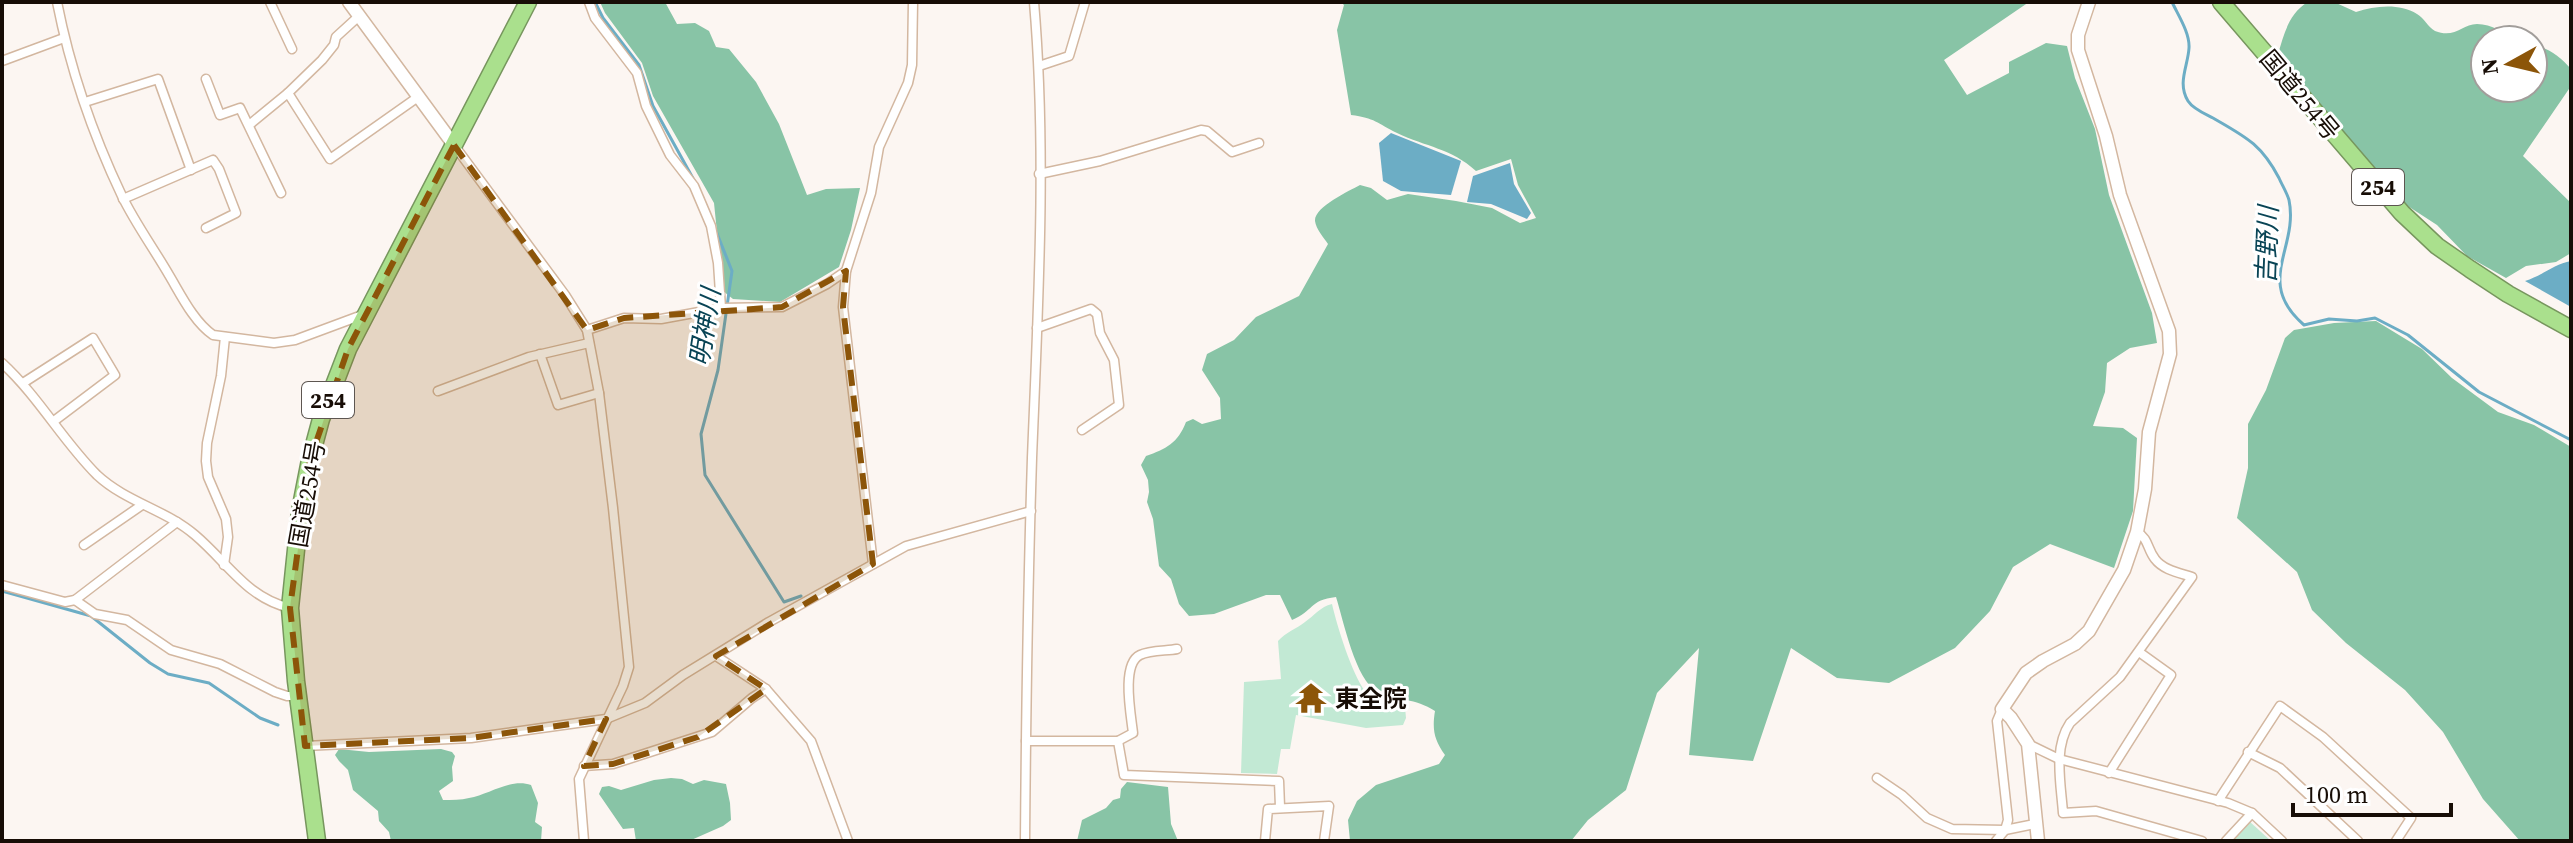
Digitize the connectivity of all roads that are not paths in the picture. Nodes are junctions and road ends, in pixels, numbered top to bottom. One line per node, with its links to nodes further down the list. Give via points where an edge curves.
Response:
1 (57, 2): 12 (street)
2 (270, 2): 13 (street)
3 (349, 2): 11 (street)
4 (528, 2): 22 (highway, 国道254号 / 254)
5 (589, 2): 29 (street, via 637,73 670,155 694,186 711,226)
6 (913, 2): 28 (street, via 908,83 879,147 871,193)
7 (1034, 2): 15 (street)
8 (1085, 2): 15 (street, via 1069,56)
9 (2089, 2): 46 (street, via 2078,50 2120,195 2169,331 2170,354 2149,432)
10 (2221, 2): 32 (highway, 国道254号 / 254, via 2362,169 2437,246)
11 (359, 16): 17 (street); 18 (street)
12 (64, 38): 14 (street); 19 (street)
13 (292, 49)
14 (2, 61)
15 (1039, 66): 24 (street)
16 (206, 79): 20 (street, via 220,115 240,108)
17 (288, 93): 18 (street, via 330,159); 20 (street)
18 (418, 97): 22 (street)
19 (85, 102): 23 (street, via 158,79); 26 (street)
20 (249, 125): 25 (street)
21 (1259, 143): 24 (street, via 1232,152 1201,130)
22 (454, 145): 30 (highway, 国道254号 / 254); 33 (street)
23 (191, 170): 26 (street); 27 (street, via 213,160 236,213)
24 (1039, 174): 31 (street)
25 (281, 193)
26 (123, 199): 34 (street, via 206,330)
27 (206, 228)
28 (846, 271): 29 (street, via 782,307); 48 (street, via 843,307)
29 (727, 308): 33 (street, via 661,319 624,318)
30 (366, 314): 34 (street, via 295,340); 52 (highway, 国道254号 / 254, via 335,381 310,460)
31 (1037, 328): 42 (street, via 1091,309 1097,314 1114,360 1119,405); 44 (street)
32 (2571, 329)
33 (587, 330): 35 (street)
34 (225, 337): 49 (street, via 206,461 226,519)
35 (589, 343): 36 (street); 40 (street)
36 (540, 354): 39 (street); 40 (street, via 558,405)
37 (2, 363): 38 (street)
38 (23, 383): 41 (street); 41 (street, via 93,338 115,375)
39 (438, 391)
40 (599, 393): 59 (street, via 629,667)
41 (54, 421): 43 (street, via 97,474)
42 (1082, 430)
43 (142, 505): 45 (street); 47 (street)
44 (1031, 511): 48 (street, via 906,546); 60 (street)
45 (177, 522): 49 (street); 51 (street)
46 (2137, 532): 54 (street, via 2146,537 2156,561 2192,577); 58 (street, via 2124,570 2089,631 2026,673)
47 (84, 545)
48 (873, 564): 55 (street)
49 (224, 565): 52 (street, via 256,594)
50 (2, 585): 51 (street)
51 (75, 600): 57 (street, via 95,614 127,620 171,650 220,664 275,692)
52 (290, 608): 57 (highway, 国道254号 / 254)
53 (1177, 649): 61 (street, via 1140,655 1132,662 1133,733)
54 (2139, 652): 65 (street, via 2070,723); 67 (street, via 2171,675)
55 (716, 656): 56 (street); 59 (street, via 645,703)
56 (766, 689): 66 (street, via 712,732 613,764); 77 (street, via 811,741)
57 (298, 696): 63 (highway, 国道254号 / 254)
58 (2002, 709): 62 (street); 73 (street, via 1997,721)
59 (606, 719): 63 (street, via 448,740); 66 (street)
60 (1026, 741): 61 (street); 78 (street)
61 (1118, 741): 70 (street, via 1124,775 1279,781)
62 (2028, 744): 65 (street); 72 (street)
63 (305, 746): 75 (highway, 国道254号 / 254)
64 (2248, 752): 69 (street); 86 (street, via 2280,768); 87 (street, via 2280,706 2323,737 2411,818)
65 (2059, 759): 67 (street); 74 (street, via 2063,813 2096,811)
66 (584, 766): 76 (street, via 579,779)
67 (2109, 773): 69 (street)
68 (1877, 778): 73 (street, via 1927,818 1952,829)
69 (2218, 801): 71 (street)
70 (1280, 807): 79 (street, via 1268,809); 80 (street, via 1329,806)
71 (2252, 813): 84 (street); 85 (street)
72 (2035, 824): 73 (street); 82 (street)
73 (2005, 830): 81 (street)
74 (2192, 840): 83 (street)
75 (317, 841)
76 (584, 841)
77 (848, 841)
78 (1025, 841)
79 (1265, 841)
80 (1324, 841)
81 (1996, 841)
82 (2038, 841)
83 (2202, 841)
84 (2226, 841)
85 (2282, 841)
86 (2358, 841)
87 (2396, 841)

